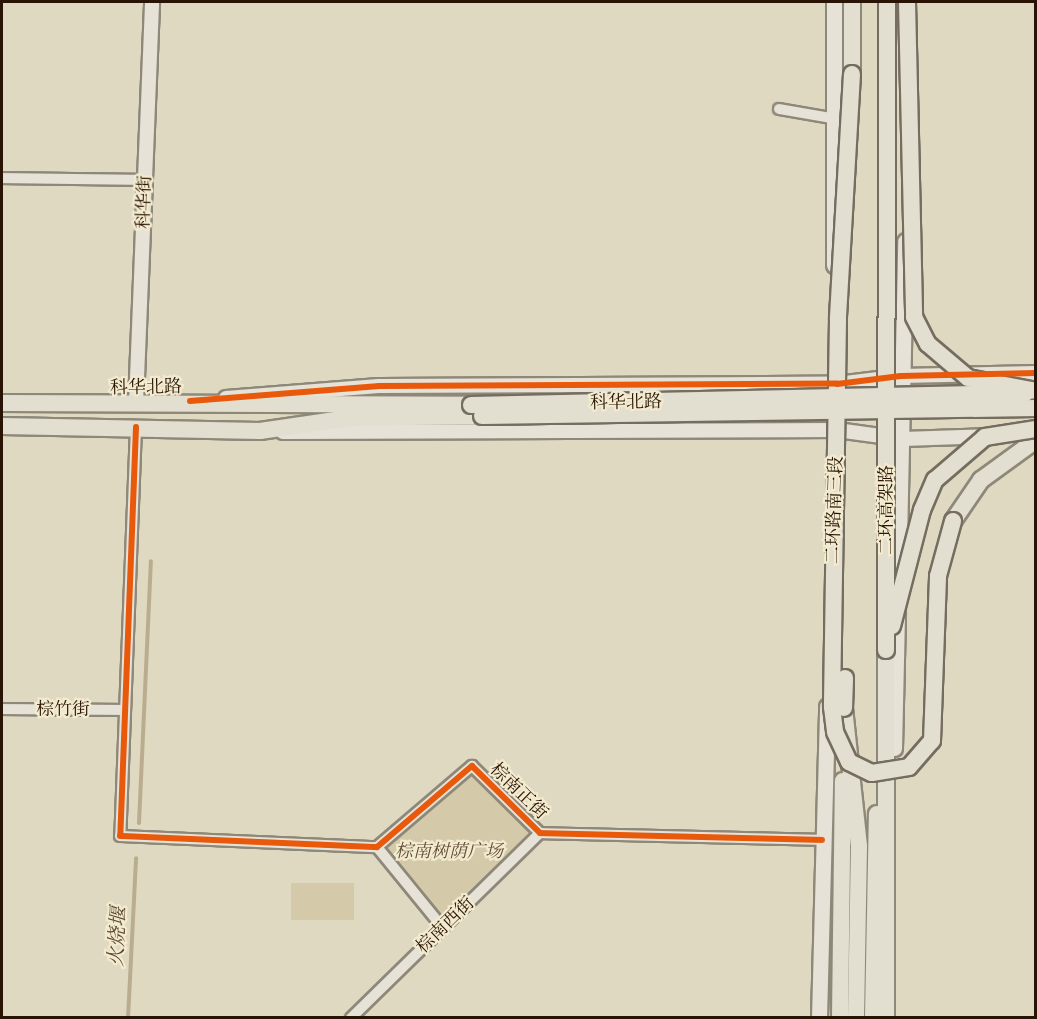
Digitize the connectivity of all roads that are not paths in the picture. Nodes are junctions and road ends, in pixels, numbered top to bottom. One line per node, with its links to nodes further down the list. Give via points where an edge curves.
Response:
1 (152, 2): 10 (street, 科华街)
2 (834, 2): 8 (main road, 二环路南三段)
3 (852, 2): 6 (main road)
4 (887, 2): 27 (main road, 二环高架路, bridge)
5 (908, 2): 12 (main road); 14 (main road, bridge, via 914,317 936,353 968,378)
6 (852, 74): 26 (main road, bridge, via 838,320 832,707 835,732 849,762 885,774 909,767 926,752 937,717 938,576 953,521 981,480); 28 (main road, bridge)
7 (779, 110): 8 (street)
8 (831, 118): 13 (main road, 二环路南三段)
9 (2, 178): 10 (street)
10 (145, 180): 17 (street, 科华街)
11 (1035, 373): 12 (street)
12 (901, 376): 13 (street); 25 (main road)
13 (837, 384): 15 (street, via 379,386); 23 (main road, 二环路南三段)
14 (1035, 392): 19 (main road, 科华北路, bridge)
15 (190, 401): 17 (main road, 科华北路); 19 (main road, 科华北路)
16 (2, 403): 17 (main road, 科华北路)
17 (136, 403)
18 (1035, 408): 19 (main road, bridge)
19 (472, 411): 24 (main road, 科华北路, via 349,418)
20 (2, 426): 21 (main road, 科华北路)
21 (136, 427): 24 (main road, 科华北路); 30 (street)
22 (1035, 429): 27 (main road, bridge, via 985,437 935,480 922,510)
23 (837, 430): 24 (street, via 346,436); 25 (street); 33 (main road, 二环路南三段)
24 (260, 431)
25 (903, 439): 26 (street); 41 (main road)
26 (1035, 440)
27 (886, 650): 31 (main road, 二环高架路)
28 (844, 708): 38 (main road, bridge); 39 (main road, bridge, via 859,846)
29 (2, 709): 30 (street, 棕竹街)
30 (124, 710): 34 (street, via 120,836)
31 (884, 727): 40 (main road, via 875,851); 41 (main road, 二环高架路)
32 (540, 833): 33 (street, 棕南正街); 34 (street, 棕南正街, via 472,766); 35 (street, 棕南西街)
33 (822, 840): 37 (main road, 二环路南三段)
34 (378, 847): 35 (street)
35 (443, 928): 36 (street, 棕南西街)
36 (351, 1017)
37 (819, 1017)
38 (840, 1017)
39 (856, 1017)
40 (873, 1017)
41 (888, 1017)

